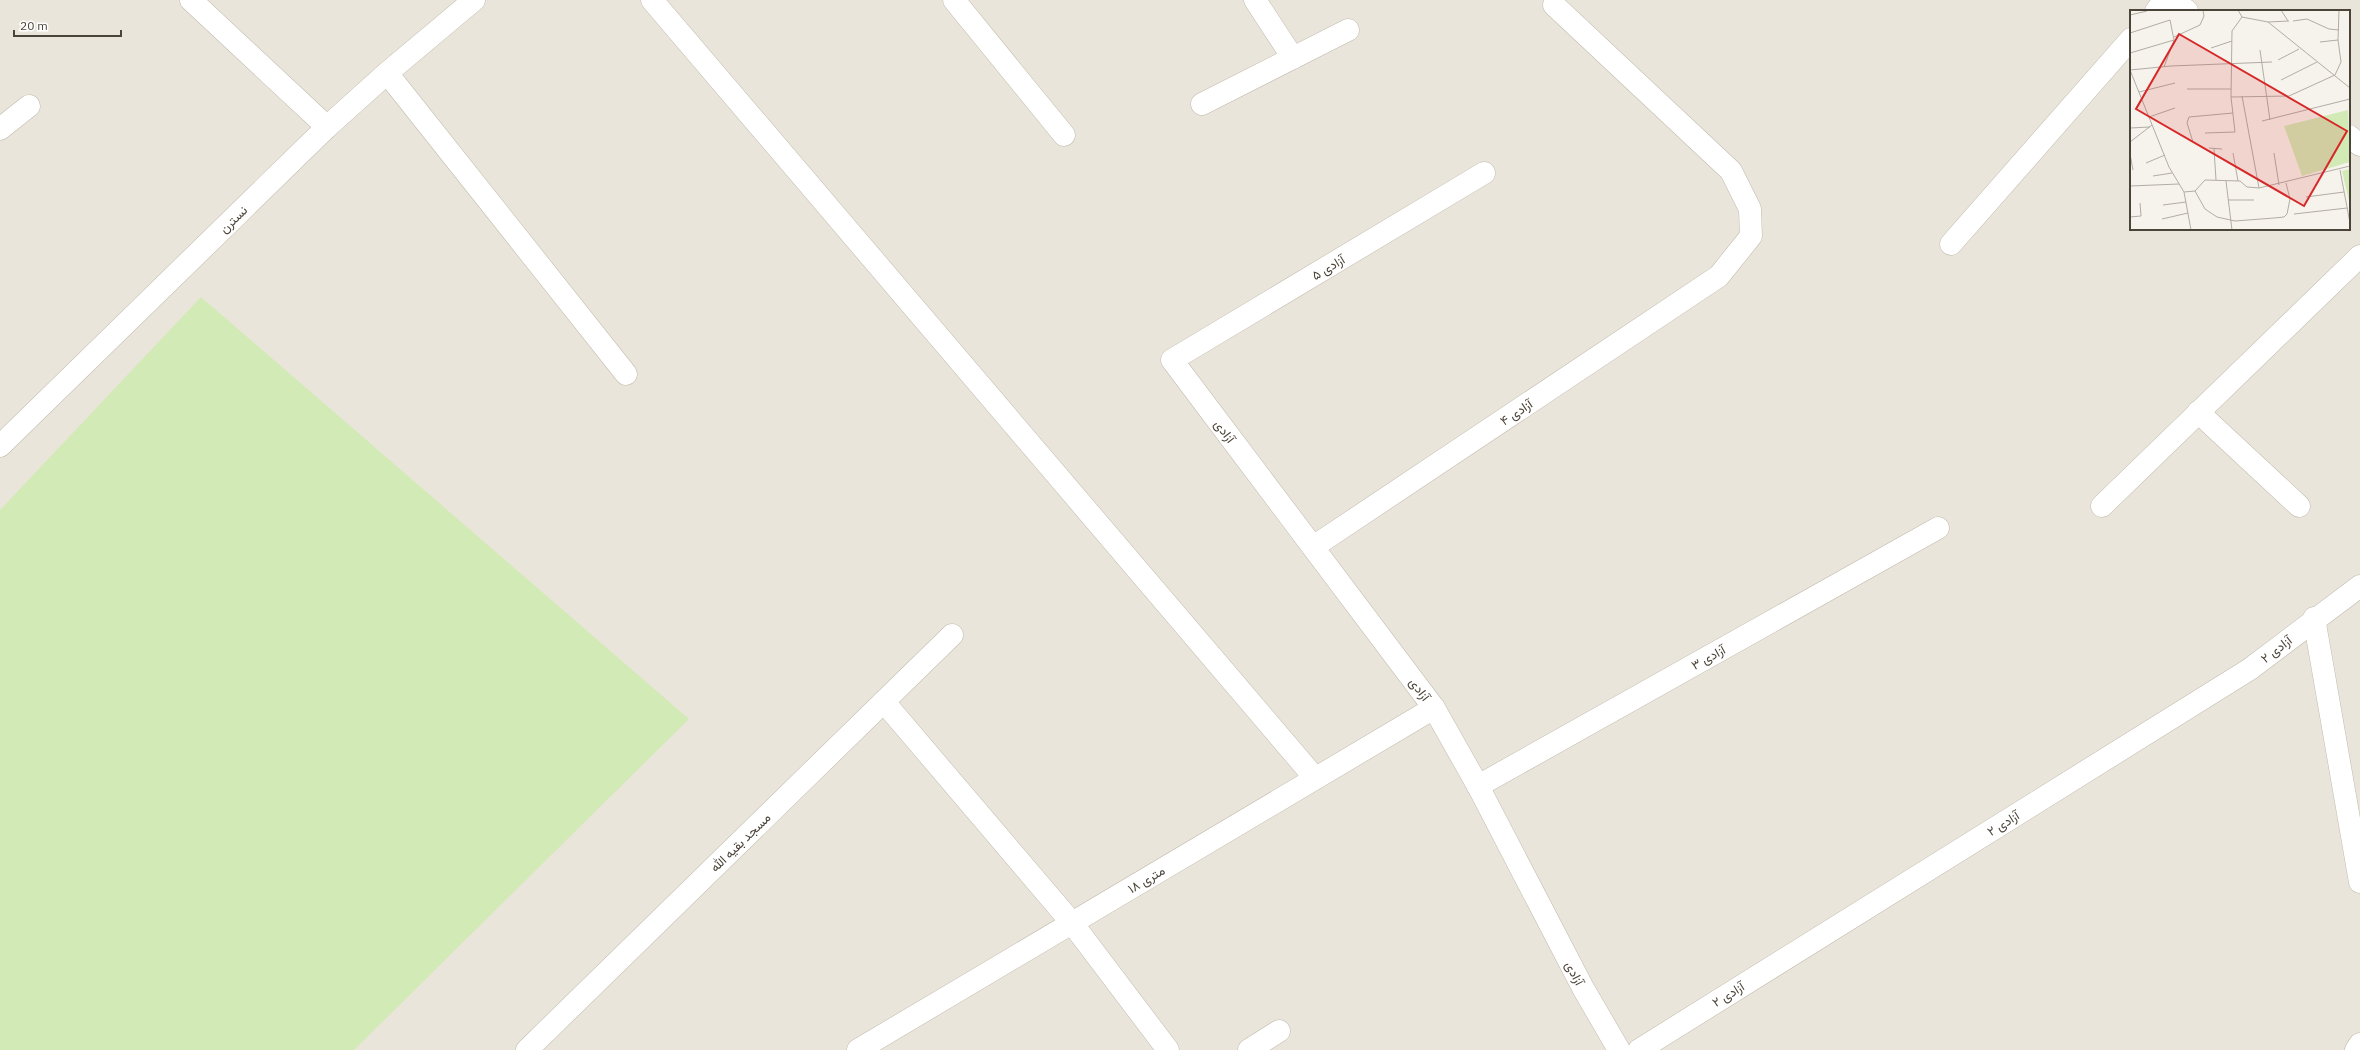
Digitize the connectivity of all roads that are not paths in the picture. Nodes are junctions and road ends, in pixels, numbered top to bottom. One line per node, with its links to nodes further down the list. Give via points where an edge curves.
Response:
1 (191, 0): 17 (street)
2 (474, 0): 14 (street, نسترن)
3 (652, 0): 38 (street)
4 (954, 0): 19 (street)
5 (1255, 0): 13 (street)
6 (2165, 0): 9 (street)
7 (2173, 0): 10 (street)
8 (1554, 5): 32 (street, آزادی ۴, via 1732,171 1750,209 1751,236 1719,276)
9 (2157, 10)
10 (2186, 10)
11 (1348, 30): 13 (street)
12 (2130, 40): 23 (street)
13 (1293, 58): 15 (street)
14 (387, 73): 17 (street, نسترن); 26 (street)
15 (1202, 104)
16 (29, 106): 18 (street)
17 (327, 127): 28 (street, نسترن)
18 (0, 129)
19 (1064, 135)
20 (2350, 137): 21 (street)
21 (2360, 145)
22 (1484, 173): 25 (street, آزادی ۵)
23 (1951, 244)
24 (2360, 256): 27 (street)
25 (1172, 360): 32 (street, آزادی)
26 (626, 374)
27 (2198, 412): 29 (street); 30 (street)
28 (0, 446)
29 (2102, 506)
30 (2299, 506)
31 (1938, 528): 39 (street, آزادی ۳)
32 (1313, 547): 37 (street, آزادی)
33 (2360, 586): 34 (street, آزادی ۲)
34 (2314, 618): 40 (street); 49 (street, آزادی ۲, via 2250,669)
35 (952, 635): 36 (street, مسجد بقیه الله)
36 (884, 702): 41 (street); 44 (street, مسجد بقیه الله)
37 (1434, 708): 38 (street, ۱۸ متری); 39 (street, آزادی)
38 (1314, 778): 41 (street, ۱۸ متری)
39 (1478, 786): 48 (street, آزادی, via 1583,988)
40 (2360, 882)
41 (1072, 923): 45 (street, ۱۸ متری); 46 (street)
42 (1279, 1031): 47 (street)
43 (2360, 1044): 50 (street)
44 (527, 1050)
45 (858, 1050)
46 (1168, 1050)
47 (1249, 1050)
48 (1619, 1050)
49 (1639, 1050)
50 (2356, 1050)

